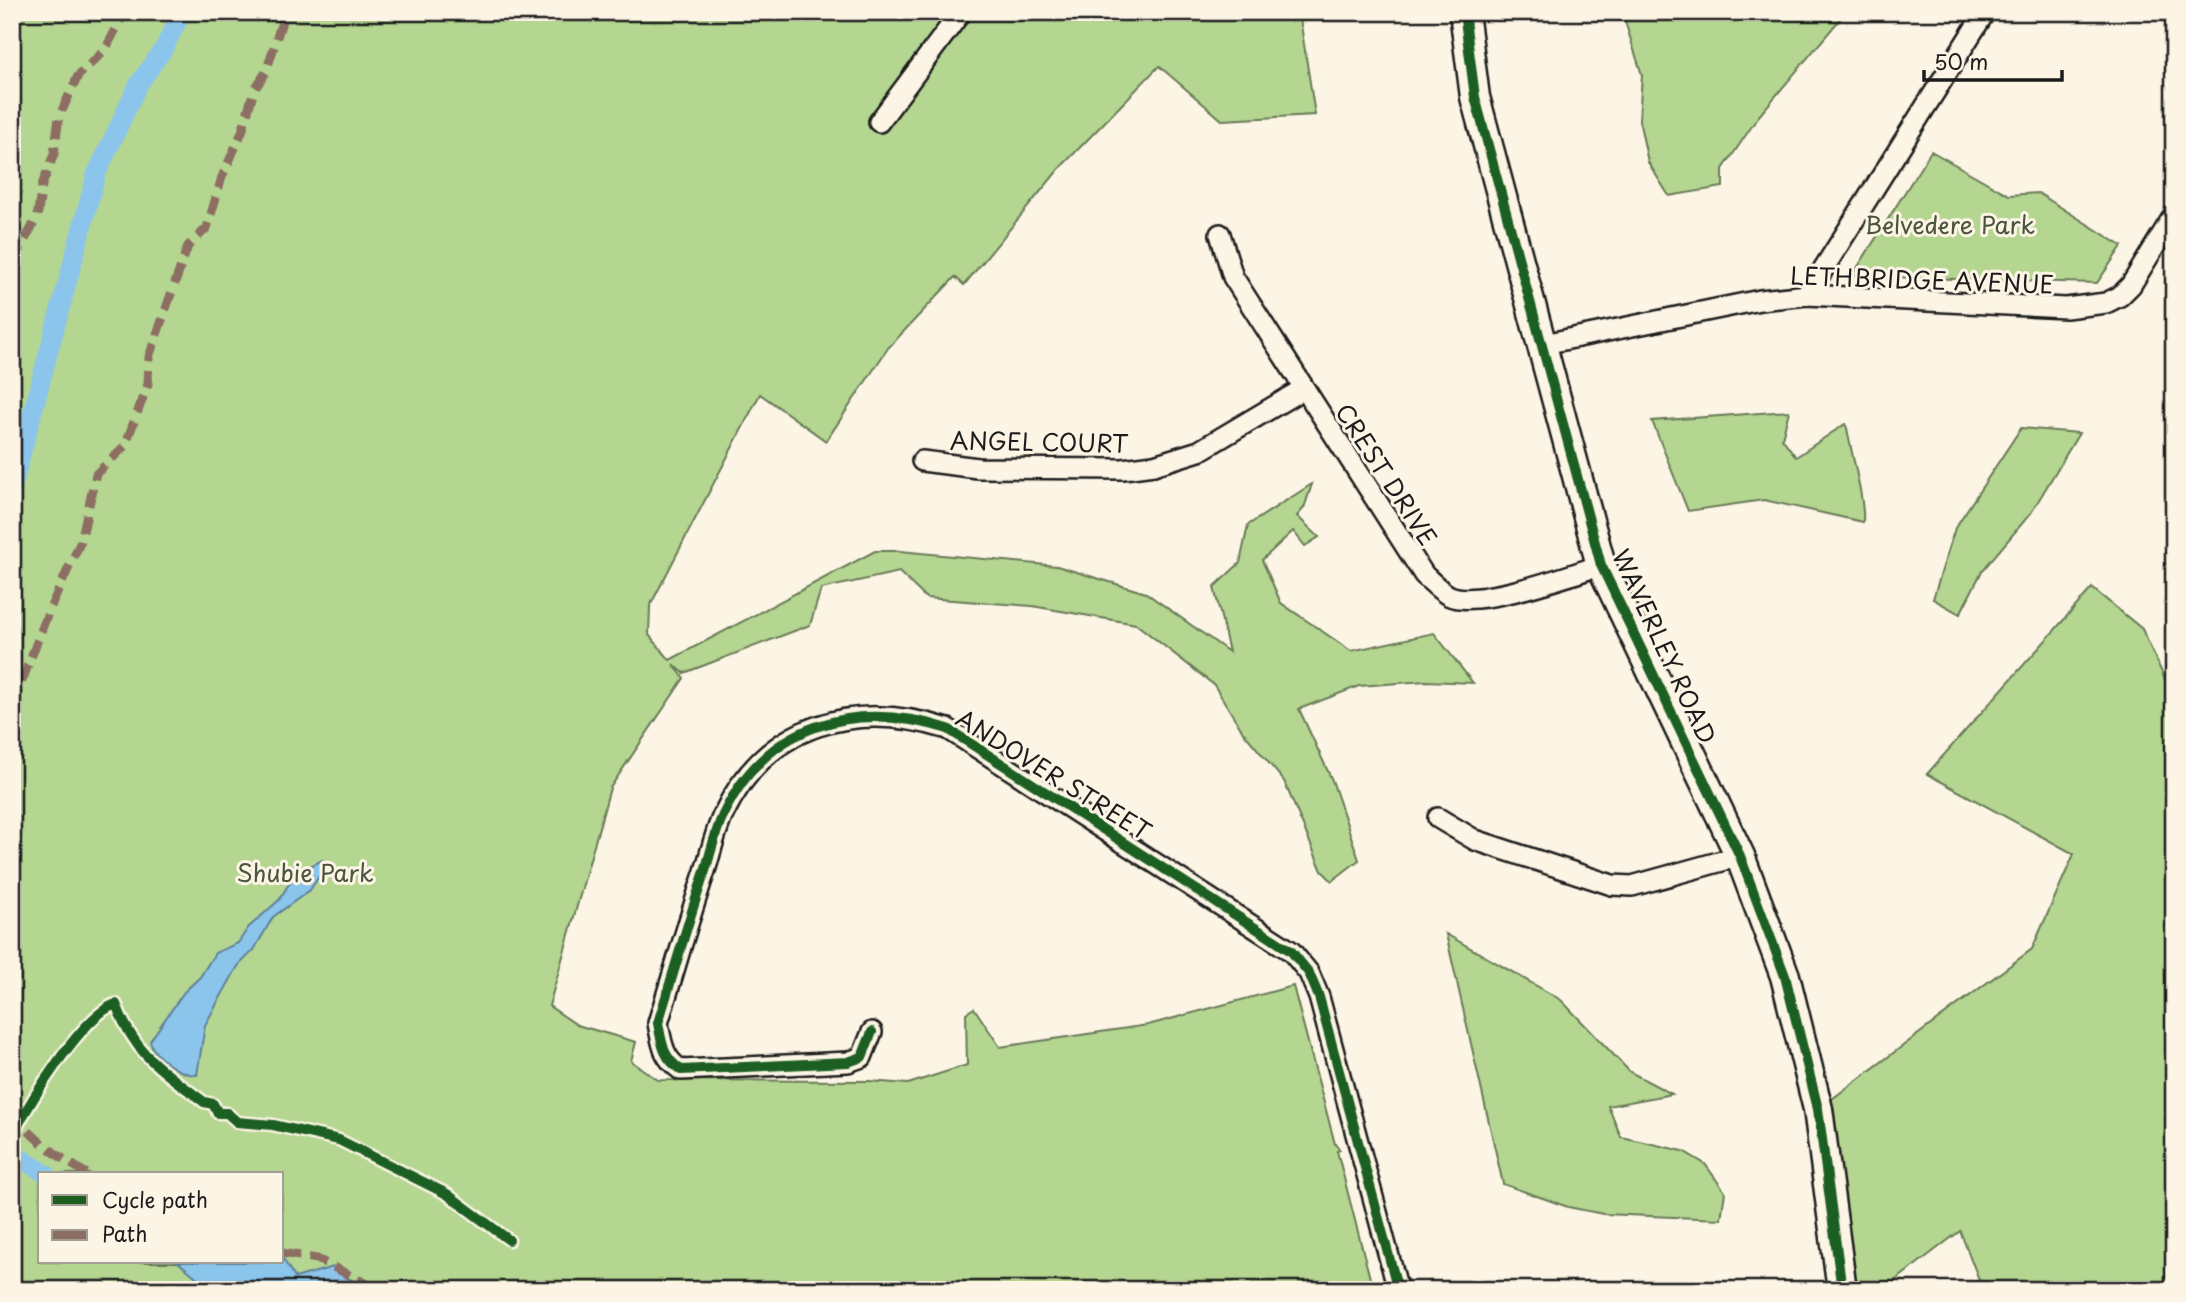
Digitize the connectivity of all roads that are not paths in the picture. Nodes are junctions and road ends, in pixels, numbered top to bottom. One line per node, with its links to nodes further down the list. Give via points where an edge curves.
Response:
1 (961, 12): 4 (street)
2 (1464, 12): 8 (main road, WAVERLEY ROAD, via 1475,97)
3 (1985, 12): 7 (street)
4 (879, 122)
5 (2174, 215): 7 (street, LETHBRIDGE AVENUE, via 2131,285 2106,303 2066,308)
6 (1220, 234): 9 (street, CREST DRIVE, via 1233,277)
7 (1807, 295): 8 (street, LETHBRIDGE AVENUE, via 1760,300)
8 (1544, 344): 11 (main road, WAVERLEY ROAD)
9 (1303, 389): 10 (street, ANGEL COURT, via 1199,451 1154,465 978,468); 11 (street, CREST DRIVE, via 1424,575 1451,596 1471,599 1534,586)
10 (922, 461)
11 (1601, 565): 13 (main road, WAVERLEY ROAD)
12 (1438, 818): 13 (street, via 1475,840 1612,886 1632,886)
13 (1740, 856): 16 (main road, WAVERLEY ROAD, via 1770,930 1805,1046)
14 (872, 1032): 15 (street, ANDOVER STREET, via 862,1057 848,1062 681,1070 669,1062 663,1050 658,1023 723,815 747,779 767,755 815,726 885,715 948,729 1292,951 1309,973 1319,997)
15 (1398, 1290)
16 (1842, 1290)

